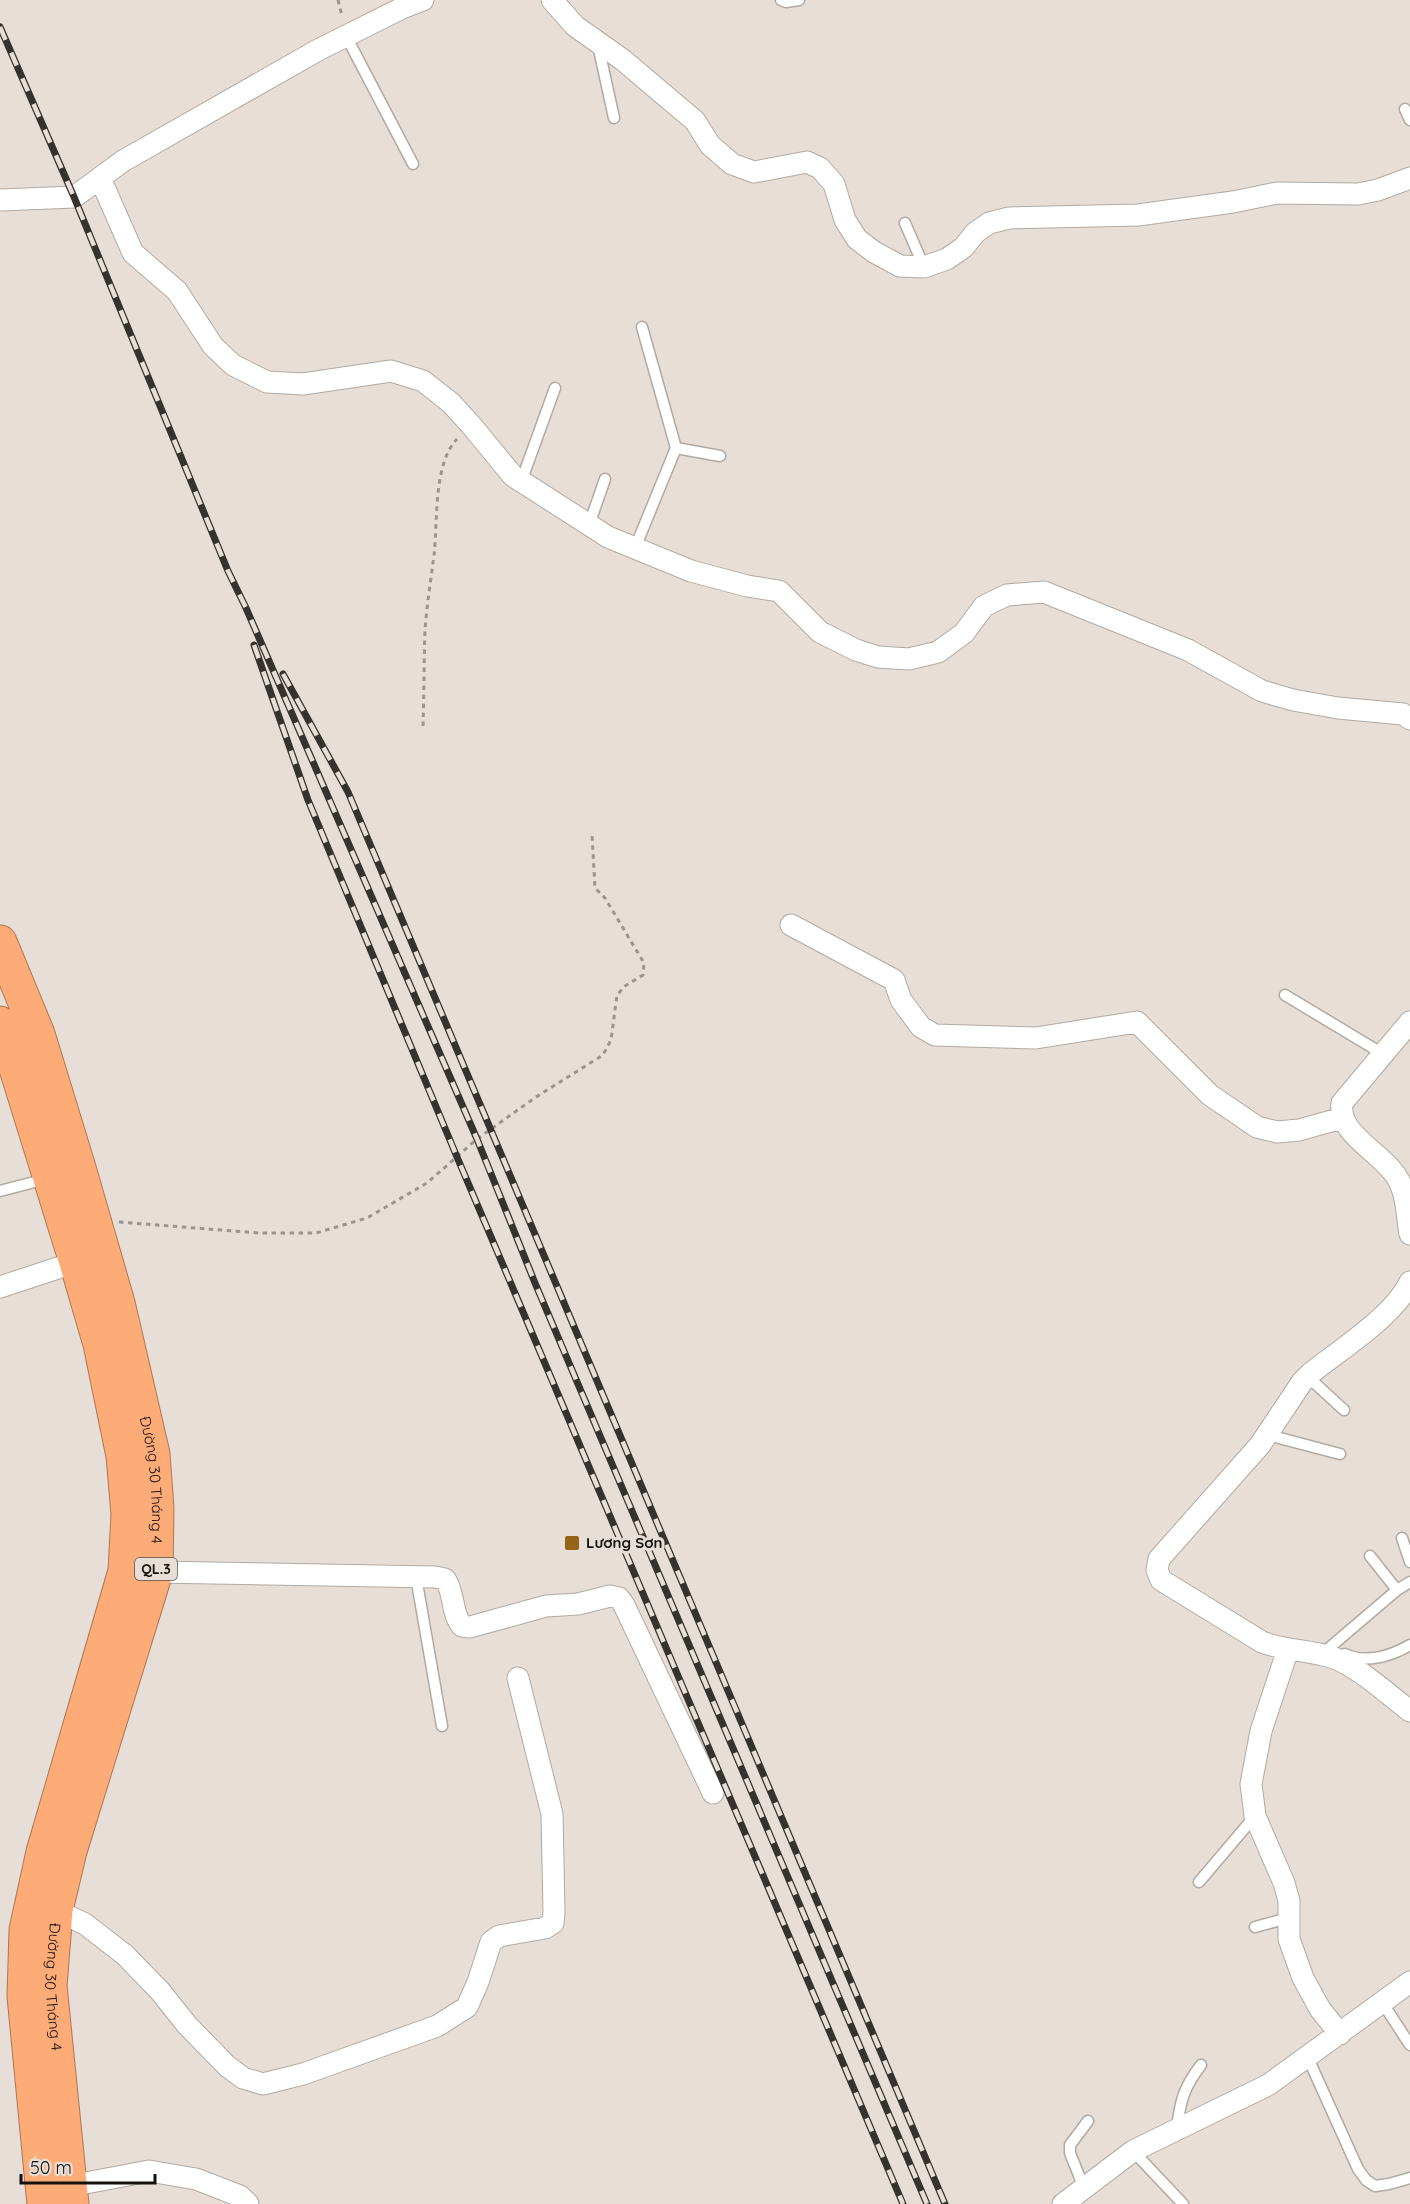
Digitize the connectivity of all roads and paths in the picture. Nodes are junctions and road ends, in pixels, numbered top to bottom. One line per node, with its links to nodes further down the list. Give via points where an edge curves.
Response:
1 (423, 0): 5 (street)
2 (552, 0): 6 (street, via 575,26)
3 (782, 0): 4 (lane)
4 (799, 0)
5 (346, 36): 8 (lane); 9 (street, via 123,161)
6 (597, 41): 7 (lane); 13 (street, via 694,121 710,145 732,164 754,172 807,162 820,168 834,184 845,220 857,239 900,266)
7 (614, 118)
8 (412, 164)
9 (100, 178): 11 (street, via 74,197); 16 (street, via 134,253 177,291 213,346 233,366 267,382 303,384 391,371 423,381)
10 (1410, 178): 13 (street, via 1358,194 1276,193 1138,215 1009,219 989,223 947,259)
11 (0, 200)
12 (905, 223): 13 (lane)
13 (924, 267)
14 (642, 327): 17 (lane)
15 (555, 388): 20 (lane)
16 (471, 425): 20 (street); 24 (path, via 450,447 439,486 425,627)
17 (676, 448): 18 (lane); 22 (lane)
18 (720, 456)
19 (604, 479): 21 (lane)
20 (521, 482): 21 (street)
21 (589, 525): 22 (street)
22 (635, 548): 23 (street, via 691,571 779,591 820,632 878,657 909,659 938,652 964,633 984,606 1007,595 1044,592 1188,650 1262,692 1338,708 1403,714)
23 (1410, 719)
24 (423, 726)
25 (592, 834): 36 (path, via 595,888 644,963 643,975 617,995 610,1040 603,1055 484,1134 427,1183 367,1218 316,1233 259,1233)
26 (791, 925): 32 (street, via 894,980 901,1000 921,1027 935,1035 1036,1038 1137,1022 1210,1095 1257,1127 1277,1132 1299,1130)
27 (0, 942): 36 (highway, Đường 30 Tháng 4 / QL.3, via 38,1034)
28 (1285, 995): 31 (lane)
29 (1410, 1022): 31 (street)
30 (0, 1023): 33 (highway, Đường 30 Tháng 4 / QL.3)
31 (1383, 1054): 32 (street, via 1342,1103)
32 (1342, 1118): 34 (street)
33 (49, 1178): 35 (lane); 38 (highway, Đường 30 Tháng 4 / QL.3)
34 (1405, 1185): 37 (street)
35 (0, 1191)
36 (93, 1220): 48 (highway, Đường 30 Tháng 4 / QL.3, via 153,1454 157,1508)
37 (1410, 1234)
38 (76, 1262): 40 (street); 48 (highway, Đường 30 Tháng 4 / QL.3, via 100,1344 123,1456 128,1514)
39 (1410, 1282): 41 (street, via 1392,1309)
40 (0, 1287)
41 (1307, 1376): 42 (lane); 43 (street)
42 (1344, 1410)
43 (1268, 1435): 44 (lane); 53 (street, via 1159,1559 1156,1570 1161,1580 1262,1642)
44 (1340, 1454)
45 (1402, 1538): 47 (lane)
46 (1370, 1556): 51 (lane)
47 (1410, 1562)
48 (140, 1571): 49 (street); 61 (highway, Đường 30 Tháng 4 / QL.3); 75 (highway, Đường 30 Tháng 4 / QL.3, via 43,1852 26,1930 24,1996)
49 (416, 1576): 57 (lane); 58 (street, via 445,1579 457,1620 470,1627 546,1606 619,1598)
50 (1410, 1582): 51 (lane)
51 (1397, 1590): 54 (lane)
52 (1410, 1644): 54 (lane, via 1376,1658 1353,1658)
53 (1288, 1649): 54 (street); 59 (street, via 1261,1731 1251,1784)
54 (1327, 1651): 56 (street)
55 (518, 1677): 61 (street, via 552,1814 553,1923 499,1936 490,1942 467,2007 437,2026 303,2074 263,2084 243,2078 187,2025 125,1955 85,1924)
56 (1410, 1711)
57 (442, 1726)
58 (712, 1794)
59 (1255, 1816): 60 (lane); 62 (street, via 1284,1883)
60 (1199, 1882)
61 (56, 1910): 75 (highway, Đường 30 Tháng 4 / QL.3, via 50,1986)
62 (1288, 1918): 63 (lane); 66 (street, via 1288,1939 1303,1978)
63 (1255, 1927)
64 (1410, 1982): 65 (street)
65 (1382, 2002): 66 (street); 67 (lane)
66 (1340, 2034): 68 (street)
67 (1410, 2045)
68 (1308, 2058): 71 (street, via 1248,2096); 73 (lane, via 1366,2180 1375,2186)
69 (1201, 2065): 71 (lane, via 1180,2103)
70 (1088, 2121): 74 (lane, via 1070,2145)
71 (1177, 2129): 72 (street)
72 (1133, 2151): 74 (street); 78 (lane)
73 (1410, 2178)
74 (1084, 2188): 77 (street)
75 (62, 2198): 76 (street, via 149,2171 196,2179 240,2196)
76 (248, 2204)
77 (1063, 2204)
78 (1183, 2204)

